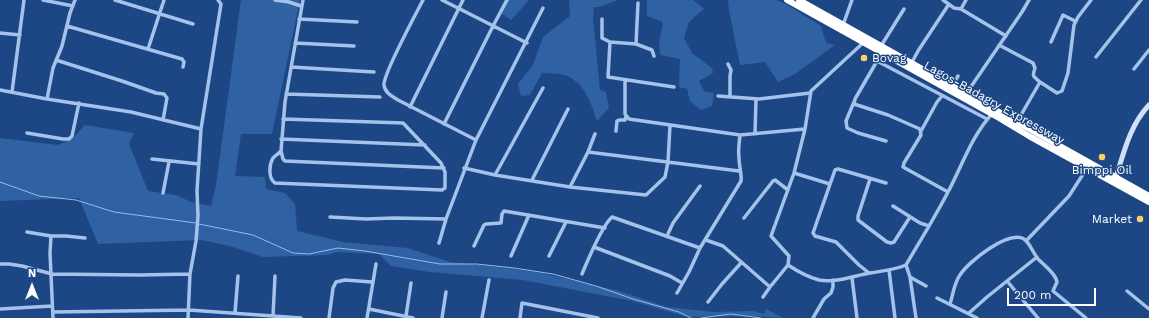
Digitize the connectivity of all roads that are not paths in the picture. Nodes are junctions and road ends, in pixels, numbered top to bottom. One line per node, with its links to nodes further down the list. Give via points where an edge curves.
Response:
1 (24, 0): 39 (street)
2 (43, 0): 23 (street)
3 (75, 0): 23 (street)
4 (115, 0): 29 (street)
5 (164, 0): 29 (street)
6 (218, 0): 94 (street, via 220,4)
7 (275, 0): 24 (street)
8 (303, 0): 24 (street)
9 (423, 0): 84 (street, via 389,68 384,85 388,94)
10 (442, 0): 26 (street)
11 (464, 0): 26 (street)
12 (507, 0): 37 (street)
13 (787, 0): 43 (highway, Lagos-Badagry Expressway)
14 (799, 0): 35 (highway, Lagos-Badagry Expressway)
15 (852, 0): 35 (street)
16 (943, 0): 22 (street)
17 (966, 0): 28 (street)
18 (1029, 0): 40 (street)
19 (1091, 0): 33 (street)
20 (1141, 0): 54 (street)
21 (638, 3): 46 (street)
22 (950, 4): 28 (street); 58 (street)
23 (73, 6): 36 (street)
24 (301, 6): 30 (street)
25 (543, 8): 41 (street)
26 (459, 9): 37 (street); 84 (street)
27 (904, 9): 49 (street)
28 (961, 9): 40 (street)
29 (160, 14): 34 (street); 50 (street)
30 (299, 19): 32 (street); 45 (street)
31 (602, 19): 42 (street, via 602,38)
32 (356, 22)
33 (1075, 22): 44 (street, via 1063,15); 65 (street, via 1068,73 1062,91 1057,93)
34 (193, 24)
35 (843, 25): 49 (highway, Lagos-Badagry Expressway)
36 (67, 26): 50 (street); 55 (street)
37 (493, 26): 41 (street); 92 (street)
38 (0, 33): 39 (street)
39 (20, 35): 70 (street)
40 (1006, 36): 47 (street)
41 (527, 42): 104 (street)
42 (610, 42): 46 (street); 64 (street, via 608,75 610,78)
43 (864, 42): 52 (highway, Lagos-Badagry Expressway); 71 (street)
44 (1051, 42)
45 (295, 44): 48 (street); 60 (street)
46 (636, 44): 53 (street, via 652,50)
47 (999, 45): 65 (street, via 1033,63 1033,77); 73 (street)
48 (354, 46)
49 (881, 46): 58 (highway, Lagos-Badagry Expressway)
50 (148, 49): 59 (street, via 182,59)
51 (1149, 50): 61 (street)
52 (884, 54): 56 (street); 68 (highway, Lagos-Badagry Expressway)
53 (654, 56)
54 (1096, 57)
55 (56, 60): 79 (street); 90 (street, via 164,94 167,98)
56 (878, 61): 75 (street); 81 (street)
57 (728, 64): 77 (street, via 731,70)
58 (911, 64): 68 (highway, Lagos-Badagry Expressway)
59 (183, 66)
60 (291, 67): 62 (street); 72 (street)
61 (1134, 69)
62 (374, 72)
63 (958, 76): 68 (street)
64 (625, 80): 66 (street); 87 (street)
65 (1040, 82): 91 (street)
66 (674, 87)
67 (543, 88): 118 (street)
68 (952, 89): 73 (highway, Lagos-Badagry Expressway); 78 (street); 86 (highway, Lagos-Badagry Expressway)
69 (0, 90): 70 (street)
70 (12, 92): 79 (street)
71 (810, 93): 80 (street); 95 (street)
72 (286, 94): 76 (street); 88 (street)
73 (966, 94): 91 (highway, Lagos-Badagry Expressway)
74 (718, 96): 77 (street)
75 (942, 96): 78 (street); 97 (street)
76 (380, 97)
77 (730, 98): 80 (street)
78 (946, 98): 89 (street)
79 (47, 99): 82 (street)
80 (756, 99): 100 (street)
81 (854, 102): 97 (street); 105 (street, via 846,121 847,128)
82 (79, 104): 90 (street); 98 (street, via 72,136 69,139)
83 (1149, 105): 119 (street, via 1131,130)
84 (410, 108): 92 (street)
85 (568, 109): 121 (street)
86 (992, 114): 89 (street); 101 (highway, Lagos-Badagry Expressway)
87 (626, 116): 93 (street, via 629,119); 96 (street, via 625,120 617,121)
88 (283, 119): 103 (street); 106 (street, via 401,122)
89 (987, 119): 127 (street, via 966,154)
90 (163, 120): 94 (street)
91 (1017, 122): 101 (highway, Lagos-Badagry Expressway)
92 (444, 124): 104 (street)
93 (670, 125): 102 (street); 111 (street)
94 (201, 129): 112 (street)
95 (805, 129): 100 (street); 117 (street)
96 (616, 131)
97 (921, 131): 127 (street, via 903,167)
98 (27, 134)
99 (595, 134): 108 (street)
100 (755, 134): 102 (street)
101 (1030, 134): 115 (highway, Lagos-Badagry Expressway); 119 (highway, Lagos-Badagry Expressway)
102 (740, 135): 116 (street)
103 (282, 139): 106 (street); 107 (street)
104 (476, 140): 114 (street)
105 (886, 141)
106 (425, 145): 113 (street)
107 (281, 151): 113 (street, via 285,161); 113 (street, via 273,158 270,169 271,179 275,183 442,190 445,188)
108 (588, 152): 111 (street); 125 (street)
109 (152, 159): 110 (street)
110 (169, 162): 112 (street); 128 (street)
111 (668, 162): 116 (street); 125 (street, via 664,178 646,195)
112 (199, 164): 161 (street, via 196,241)
113 (444, 168)
114 (464, 168): 118 (street); 136 (street)
115 (1087, 168): 130 (highway, Lagos-Badagry Expressway); 145 (street, via 1069,196)
116 (739, 171): 144 (street, via 741,181)
117 (794, 173): 123 (street); 126 (street)
118 (495, 175): 121 (street)
119 (1116, 177): 129 (highway, Lagos-Badagry Expressway)
120 (870, 179): 122 (street); 123 (street, via 837,169); 133 (street, via 858,220 891,243)
121 (532, 180): 125 (street)
122 (886, 183)
123 (830, 184): 159 (street, via 813,234 837,242 858,266)
124 (700, 186): 142 (street, via 673,223)
125 (570, 187)
126 (788, 190): 135 (street, via 773,181); 157 (street, via 771,236 789,256)
127 (948, 192): 138 (street)
128 (164, 193)
129 (1149, 196)
130 (1149, 202)
131 (893, 206): 133 (street)
132 (529, 215): 137 (street); 147 (street, via 504,211 501,223 484,225); 150 (street)
133 (910, 216): 138 (street)
134 (330, 217): 136 (street)
135 (744, 218)
136 (446, 219): 146 (street)
137 (566, 222): 139 (street); 151 (street)
138 (928, 226): 156 (street)
139 (605, 228): 142 (street, via 610,218 614,218); 148 (street)
140 (27, 232): 141 (street)
141 (51, 236): 143 (street); 160 (street)
142 (667, 236): 149 (street)
143 (85, 238)
144 (706, 240): 149 (street); 153 (street, via 723,246)
145 (1026, 241): 152 (street); 181 (street, via 1020,238 1008,239 993,246 965,268 959,276)
146 (439, 243)
147 (474, 246)
148 (594, 247): 162 (street); 172 (street)
149 (700, 248): 172 (street)
150 (511, 256)
151 (549, 256)
152 (1036, 257): 169 (street); 208 (street, via 1057,280 1053,291)
153 (741, 263): 174 (street); 180 (street)
154 (0, 264): 160 (street, via 22,266)
155 (376, 264): 170 (street)
156 (906, 265): 158 (street); 165 (street)
157 (788, 266): 168 (street, via 818,280); 174 (street)
158 (889, 270): 159 (street); 204 (street)
159 (869, 273): 166 (street)
160 (52, 274): 161 (street); 182 (street)
161 (190, 274): 186 (street)
162 (582, 274)
163 (238, 276): 188 (street)
164 (275, 276): 190 (street)
165 (910, 277): 173 (street); 205 (street)
166 (852, 278): 168 (street); 203 (street)
167 (489, 280): 199 (street)
168 (833, 280): 202 (street, via 831,293 824,299)
169 (1007, 281): 189 (street); 207 (street)
170 (372, 282): 184 (street); 195 (street, via 336,282)
171 (411, 283): 191 (street)
172 (682, 283): 177 (street)
173 (926, 286)
174 (770, 287): 178 (street)
175 (446, 292): 198 (street)
176 (1127, 292): 185 (street)
177 (677, 293)
178 (764, 297)
179 (937, 298): 181 (street)
180 (708, 302)
181 (950, 304): 189 (street)
182 (52, 306): 183 (street); 187 (street)
183 (0, 308)
184 (369, 309): 191 (street); 196 (street)
185 (1149, 309)
186 (189, 310): 187 (street); 188 (street); 193 (street)
187 (53, 312): 192 (street)
188 (235, 313): 190 (street)
189 (969, 314): 206 (street)
190 (273, 316): 194 (street)
191 (406, 316): 197 (street)
192 (53, 318)
193 (188, 318)
194 (301, 318)
195 (329, 318)
196 (368, 318)
197 (413, 318)
198 (442, 318)
199 (482, 318)
200 (520, 318): 201 (street, via 522,303)
201 (598, 318)
202 (813, 318)
203 (857, 318)
204 (895, 318)
205 (916, 318)
206 (976, 318)
207 (1038, 318)
208 (1086, 318)

